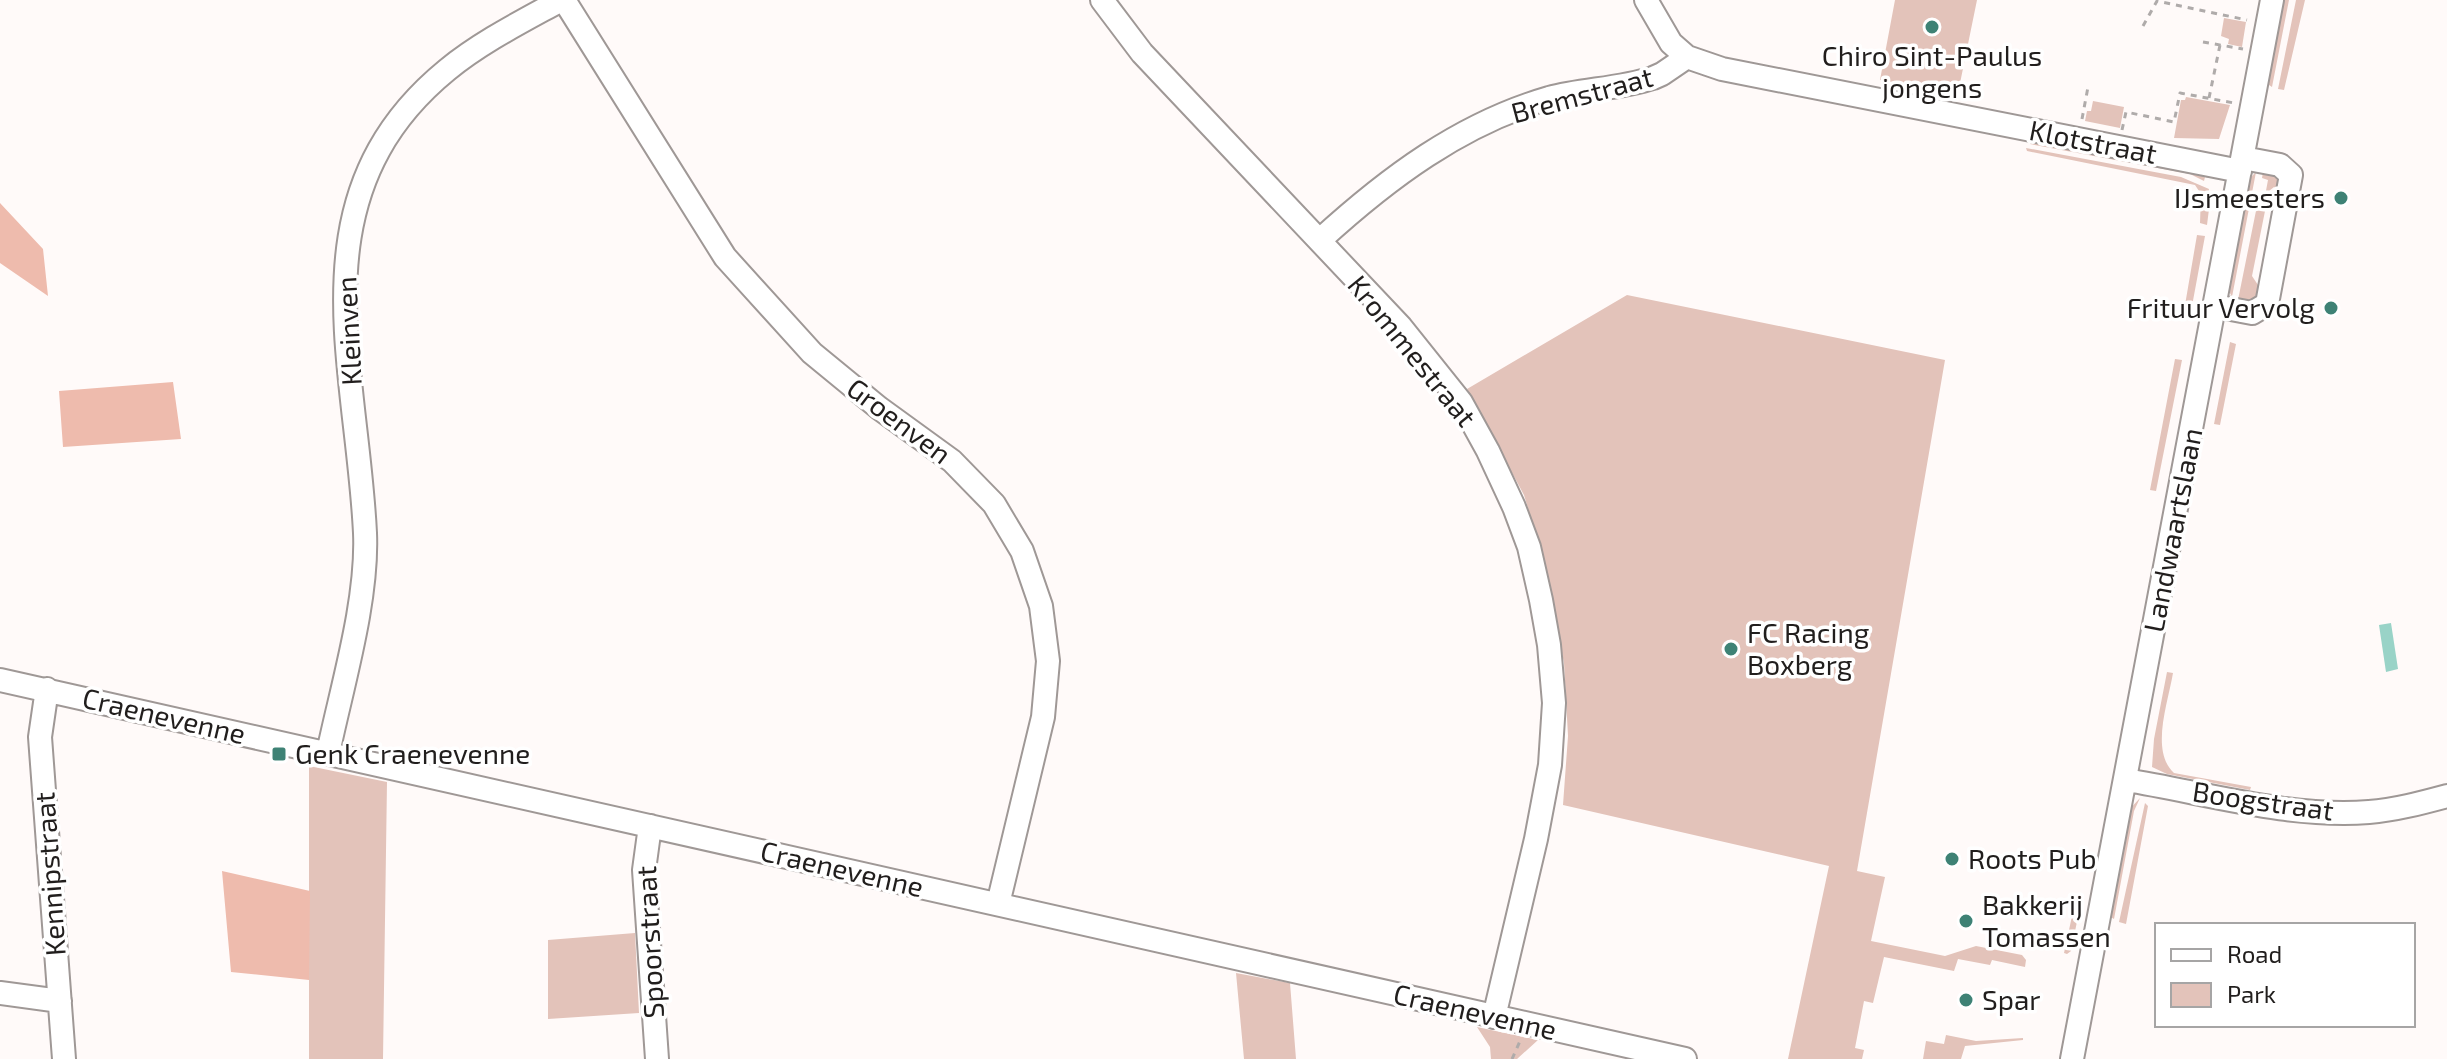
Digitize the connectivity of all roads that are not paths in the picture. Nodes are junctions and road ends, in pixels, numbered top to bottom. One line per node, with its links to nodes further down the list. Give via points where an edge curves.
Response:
1 (562, 0): 11 (street, Kleinven, via 472,52 427,89 375,155 357,199 346,249 344,304 365,536 357,616); 15 (street, Groenven, via 744,280 812,353 952,461 994,504 1022,551 1041,606 1048,661 1043,717)
2 (1102, 0): 7 (street, Krommestraat, via 1142,53)
3 (1646, 0): 5 (street, via 1671,43)
4 (2272, 0): 6 (street, Landwaartslaan)
5 (1687, 57): 6 (street, Klotstraat, via 1722,69); 7 (street, Bremstraat, via 1653,78 1552,98 1450,139 1396,175)
6 (2242, 164): 8 (street, Landwaartslaan); 8 (street, Klotstraat, via 2280,165 2291,175 2267,304 2252,313)
7 (1320, 240): 18 (street, Krommestraat, via 1461,402 1514,507 1532,560 1549,645 1554,703 1550,765)
8 (2215, 306): 12 (street, Landwaartslaan)
9 (0, 680): 10 (street, Craenevenne)
10 (47, 689): 11 (street, Craenevenne); 17 (street, Kennipstraat, via 40,737)
11 (328, 753): 14 (street, Craenevenne)
12 (2126, 780): 13 (street, Boogstraat, via 2310,812 2370,812); 22 (street, Landwaartslaan)
13 (2447, 796)
14 (650, 826): 15 (street, Craenevenne); 20 (street, Spoorstraat, via 644,870)
15 (998, 904): 18 (street, Craenevenne)
16 (0, 993): 17 (street)
17 (60, 1001): 19 (street, Kennipstraat)
18 (1494, 1017): 21 (street, Craenevenne)
19 (64, 1059)
20 (657, 1059)
21 (1685, 1059)
22 (2072, 1059)

